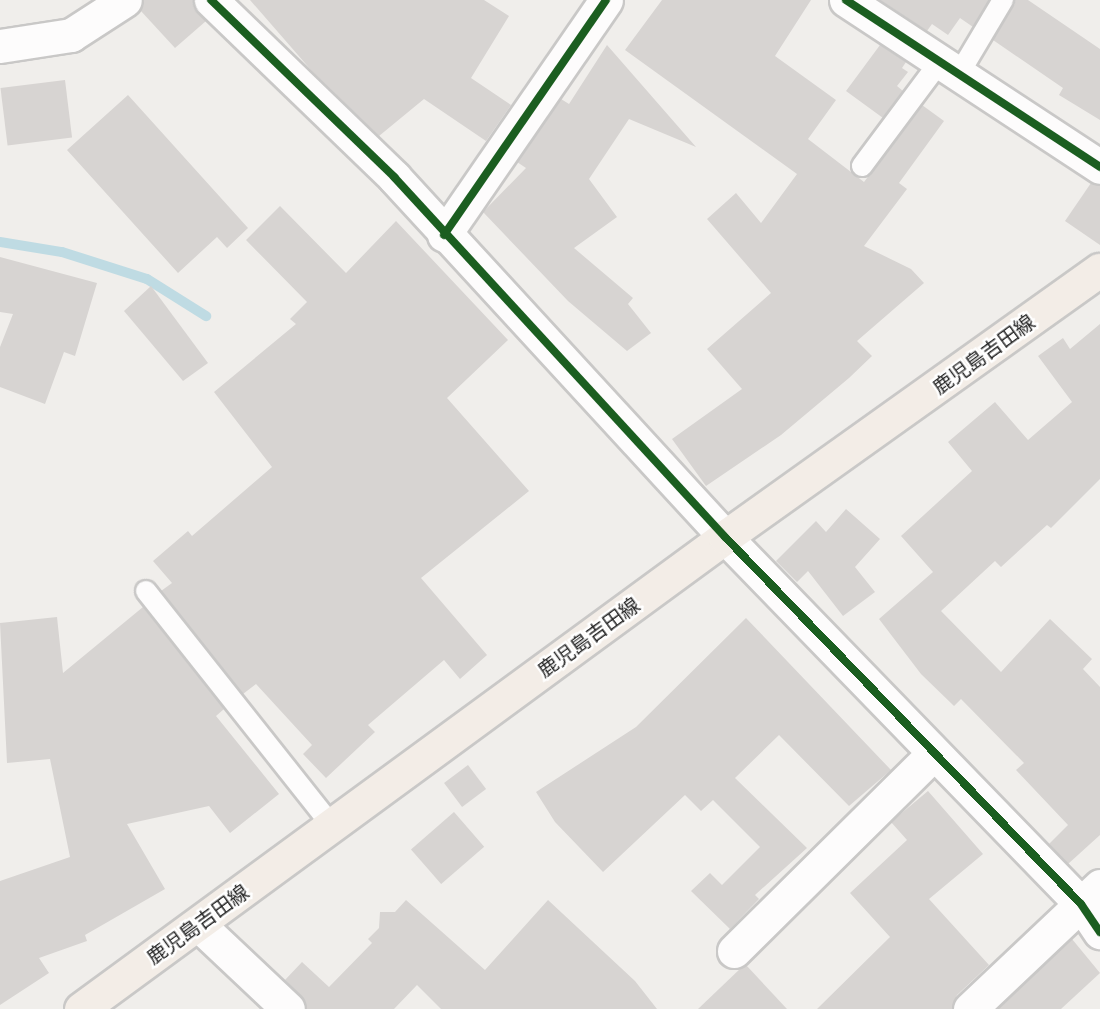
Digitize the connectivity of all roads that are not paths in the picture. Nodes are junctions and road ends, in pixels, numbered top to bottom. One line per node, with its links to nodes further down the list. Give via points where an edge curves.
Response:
1 (125, 0): 6 (street, via 71,35)
2 (211, 0): 10 (street, via 394,177)
3 (606, 0): 10 (street)
4 (846, 0): 7 (street)
5 (1003, 0): 7 (lane)
6 (0, 46)
7 (951, 66): 8 (lane); 9 (street)
8 (862, 166)
9 (1100, 167)
10 (444, 236): 12 (street)
11 (1100, 270): 12 (main road, 鹿児島吉田線)
12 (725, 537): 14 (street); 15 (main road, 鹿児島吉田線)
13 (146, 591): 15 (lane)
14 (932, 755): 16 (street); 19 (street)
15 (333, 827): 17 (main road, 鹿児島吉田線)
16 (1090, 895): 18 (street); 22 (street)
17 (199, 925): 20 (main road, 鹿児島吉田線); 21 (street)
18 (1100, 932)
19 (734, 951)
20 (81, 1009)
21 (288, 1009)
22 (970, 1009)

